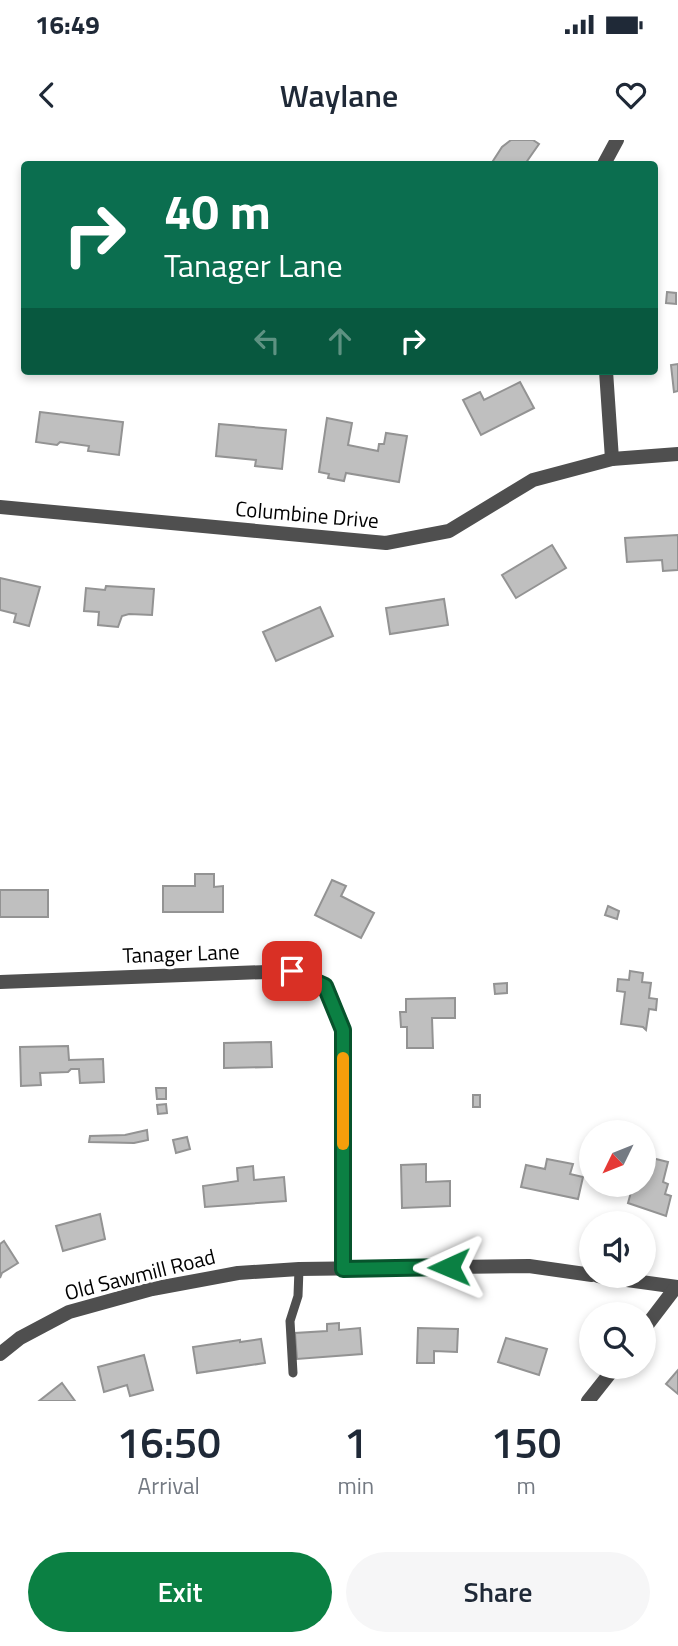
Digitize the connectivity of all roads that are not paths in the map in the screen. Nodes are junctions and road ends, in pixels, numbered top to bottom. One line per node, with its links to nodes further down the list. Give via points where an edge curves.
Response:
1 (617, 140): 2 (street)
2 (606, 161)
3 (606, 375): 5 (street)
4 (678, 454): 5 (street, Columbine Drive)
5 (612, 459): 6 (street, Columbine Drive, via 533,480 449,531 386,543)
6 (0, 507)
7 (0, 982): 9 (street, Tanager Lane, via 292,971 325,986 343,1030)
8 (299, 1269): 9 (street, Old Sawmill Road); 14 (street, Old Sawmill Road, via 238,1272 69,1312); 15 (lane, via 298,1296 290,1321)
9 (343, 1269): 10 (street, Old Sawmill Road, via 529,1266)
10 (579, 1273)
11 (656, 1284): 12 (street)
12 (677, 1287): 13 (street)
13 (656, 1313)
14 (0, 1354)
15 (293, 1373)
16 (605, 1379): 17 (street)
17 (588, 1401)

